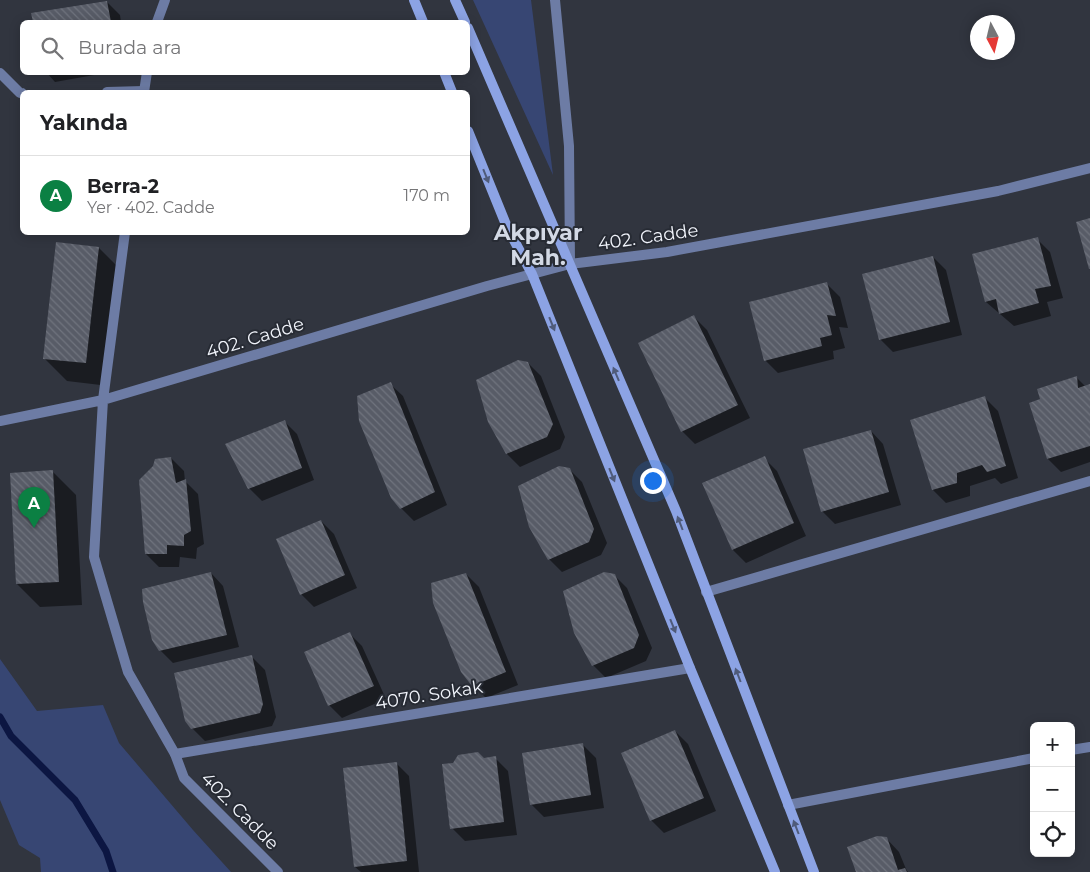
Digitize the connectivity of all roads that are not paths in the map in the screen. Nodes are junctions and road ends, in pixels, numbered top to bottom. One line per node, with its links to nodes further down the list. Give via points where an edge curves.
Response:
1 (165, 0): 5 (street)
2 (414, 0): 6 (main road)
3 (455, 0): 7 (main road)
4 (555, 0): 18 (street, via 569,146)
5 (159, 20)
6 (422, 20)
7 (464, 20)
8 (470, 33): 18 (main road)
9 (0, 73): 14 (street)
10 (146, 75): 12 (street)
11 (445, 75): 13 (main road)
12 (144, 90)
13 (451, 90)
14 (20, 93)
15 (470, 136): 19 (main road, one-way to 19, via 507,228)
16 (1090, 168): 18 (street, 402. Cadde, via 998,192 667,252)
17 (124, 235): 20 (street, 402. Cadde)
18 (570, 264): 19 (street, 402. Cadde); 23 (main road, one-way to 18, via 676,511)
19 (532, 274): 20 (street, 402. Cadde); 24 (main road, one-way to 24)
20 (103, 400): 21 (street, 402. Cadde); 27 (street, 402. Cadde, via 94,557 128,672)
21 (0, 422)
22 (1090, 481): 23 (street)
23 (706, 592): 29 (main road, one-way to 23)
24 (690, 668): 27 (street, 4070. Sokak); 31 (main road)
25 (1090, 747): 26 (street)
26 (1075, 749)
27 (175, 754): 30 (street, 402. Cadde, via 184,778)
28 (1030, 759): 29 (street)
29 (788, 805): 32 (main road, one-way to 29)
30 (278, 872)
31 (775, 872)
32 (814, 872)

